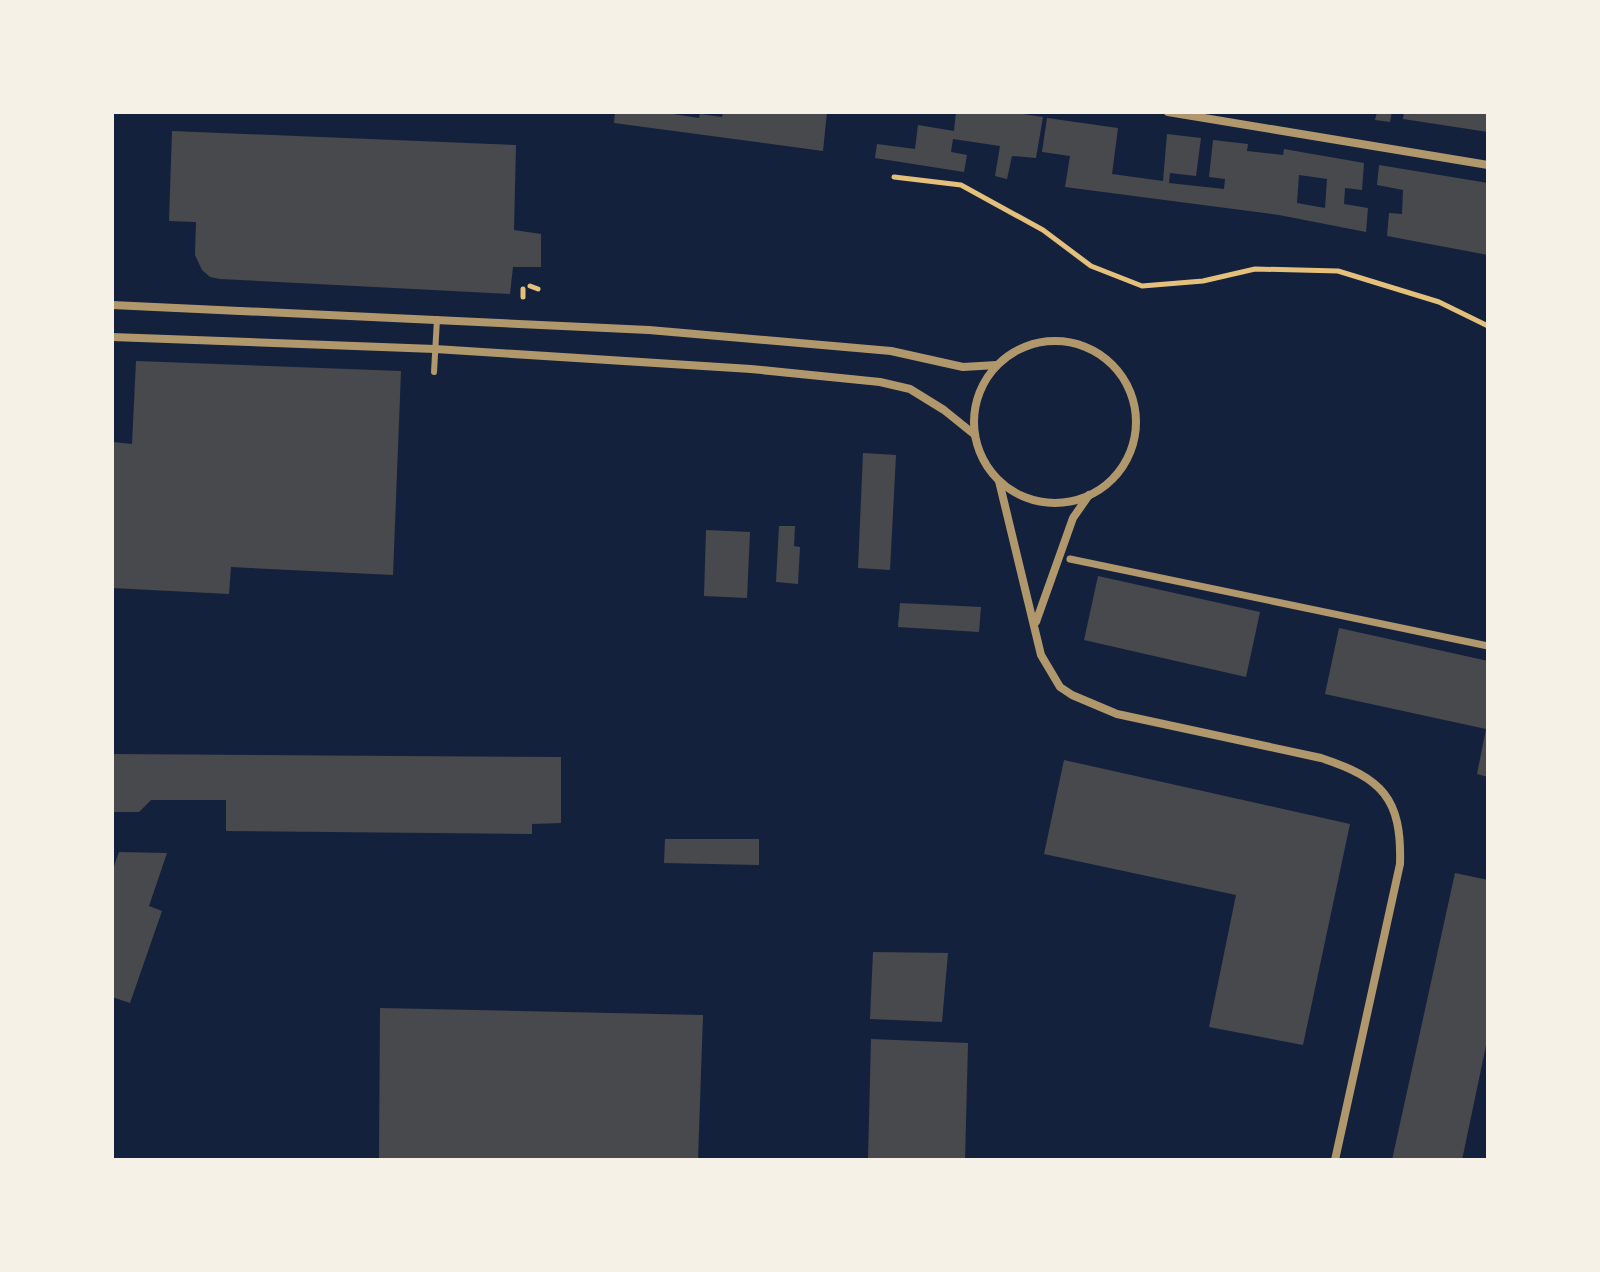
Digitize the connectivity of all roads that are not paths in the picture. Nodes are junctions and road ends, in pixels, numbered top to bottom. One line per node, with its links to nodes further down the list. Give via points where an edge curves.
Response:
1 (1168, 112): 2 (street)
2 (1185, 113): 3 (street)
3 (1488, 165)
4 (112, 305): 5 (street)
5 (437, 319): 7 (lane); 8 (street, via 802,342 891,351 963,367)
6 (112, 337): 7 (street)
7 (435, 349): 9 (lane); 10 (street, via 880,382 910,389)
8 (997, 365): 10 (street, via 982,386); 12 (street, via 1017,350 1068,341 1093,349 1128,386 1136,411 1135,437 1111,481)
9 (434, 372)
10 (975, 435): 11 (street, via 983,460)
11 (999, 481): 12 (street, via 1042,502); 14 (street)
12 (1089, 495): 14 (street, via 1073,518)
13 (1070, 559): 15 (street)
14 (1036, 623): 16 (street, via 1041,655 1060,687 1072,695 1117,714 1353,768 1378,784 1394,811 1401,837 1400,864)
15 (1488, 646)
16 (1335, 1160)

